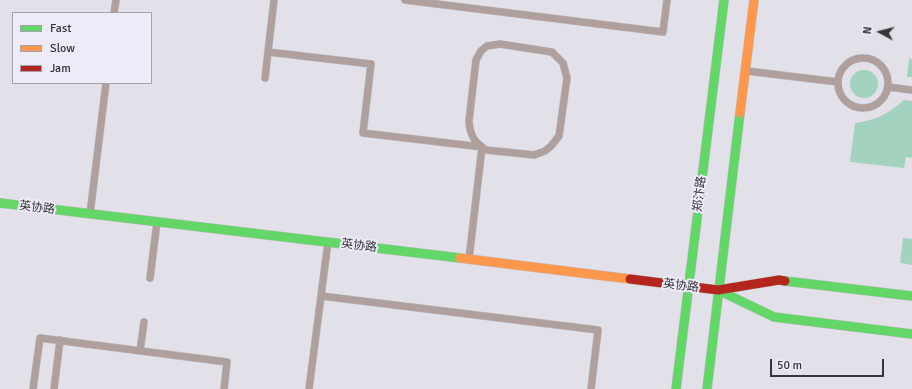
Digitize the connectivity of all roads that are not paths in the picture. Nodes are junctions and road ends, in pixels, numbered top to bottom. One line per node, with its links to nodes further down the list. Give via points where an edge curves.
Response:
1 (116, 0): 7 (lane)
2 (274, 0): 8 (lane)
3 (405, 0): 4 (lane, via 663,32)
4 (667, 0)
5 (724, 0): 22 (street, 郑汴路)
6 (754, 0): 9 (street)
7 (114, 12)
8 (268, 52): 10 (lane); 15 (lane, via 371,64 363,133)
9 (745, 70): 11 (lane); 23 (street)
10 (265, 78)
11 (838, 82): 13 (lane, via 840,93 849,104 864,108 880,102); 13 (lane, via 840,72 845,66 858,58 866,58 880,64 888,79)
12 (106, 84): 17 (lane)
13 (888, 87): 14 (lane)
14 (912, 90)
15 (482, 147): 15 (lane, via 470,131 469,121 476,60 481,51 487,46 500,44 552,52 563,63 567,78 559,136 552,146 534,155 486,150); 20 (lane)
16 (0, 204): 17 (street, 英协路)
17 (90, 214): 18 (street, 英协路)
18 (157, 222): 19 (street, 英协路); 21 (lane)
19 (328, 242): 20 (street, 英协路); 24 (lane)
20 (469, 259): 22 (street, 英协路)
21 (150, 278)
22 (688, 286): 23 (street, 英协路); 35 (street, 郑汴路)
23 (718, 290): 25 (street, 英协路, via 778,280); 27 (street, 英协路, via 774,317); 36 (street)
24 (321, 296): 33 (lane); 34 (lane, via 598,330)
25 (912, 296)
26 (144, 322): 29 (lane)
27 (912, 334)
28 (60, 340): 29 (lane); 30 (lane, via 40,338); 31 (lane)
29 (140, 351): 32 (lane, via 227,362)
30 (33, 389)
31 (54, 389)
32 (224, 389)
33 (309, 389)
34 (591, 389)
35 (676, 389)
36 (706, 389)

